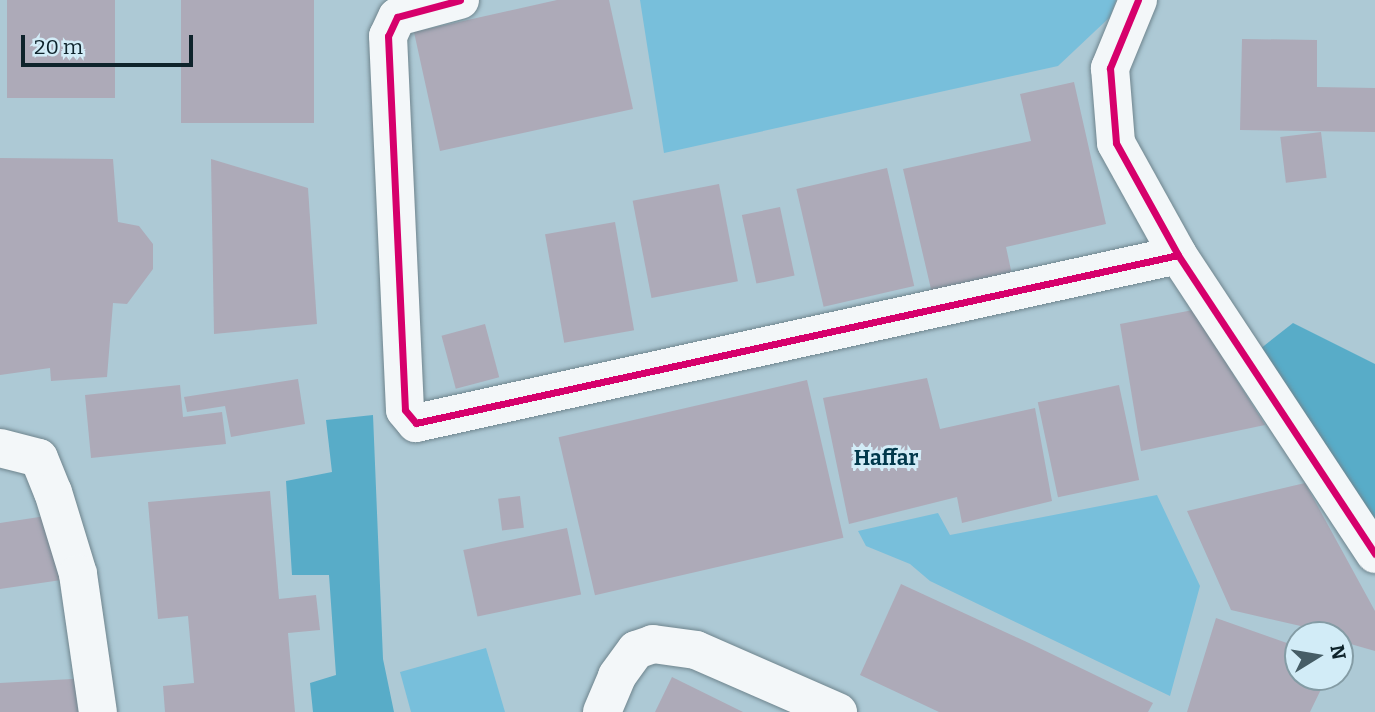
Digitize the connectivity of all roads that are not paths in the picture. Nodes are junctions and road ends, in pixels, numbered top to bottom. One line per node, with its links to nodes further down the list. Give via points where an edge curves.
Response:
1 (460, 0): 3 (street, via 397,17 388,36 405,410 416,423)
2 (1138, 0): 3 (street, via 1110,68 1116,143)
3 (1178, 255): 5 (street)
4 (0, 448): 6 (street, via 39,458 53,492 78,575)
5 (1375, 554)
6 (98, 712)
7 (602, 712): 8 (street, via 623,667 636,650 653,644 696,650)
8 (838, 712)

